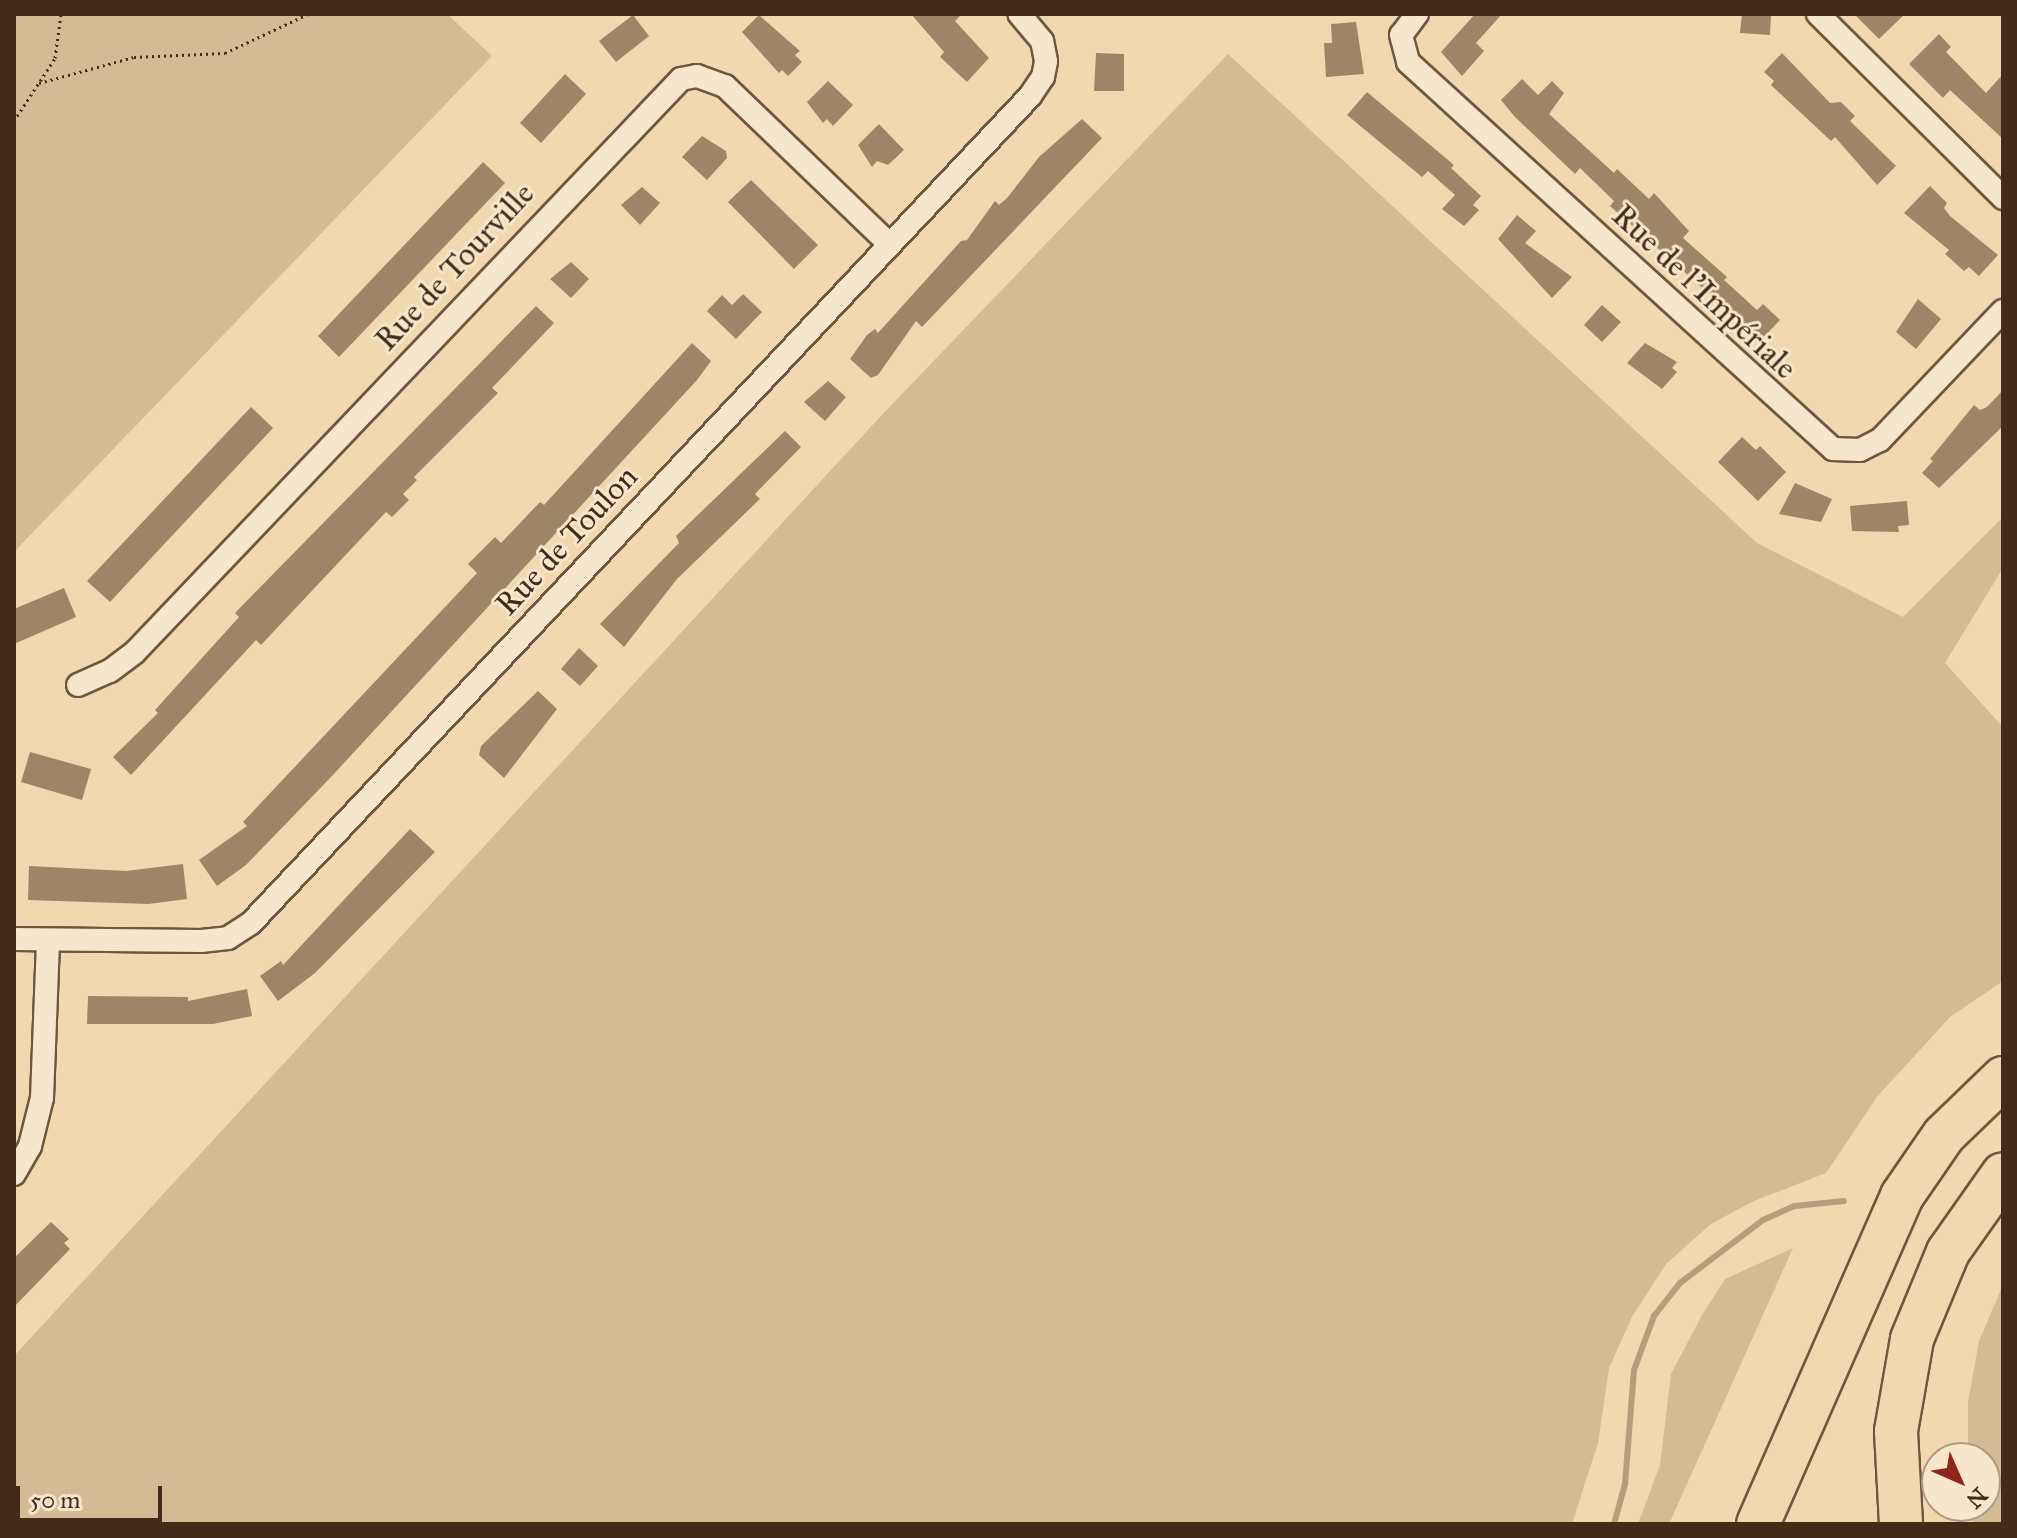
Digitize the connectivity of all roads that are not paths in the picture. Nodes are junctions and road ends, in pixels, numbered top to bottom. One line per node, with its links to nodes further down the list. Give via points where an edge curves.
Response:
1 (1019, 14): 5 (street, Rue de Toulon, via 1042,41 1043,77)
2 (1417, 14): 6 (street, Rue de l'Impériale, via 1401,35 1408,62 1833,449 1860,450 1880,440)
3 (1818, 14): 4 (street)
4 (2003, 198)
5 (889, 244): 7 (street, Rue de Tourville, via 725,86 697,76 681,79 135,652); 9 (street, Rue de Toulon, via 251,923 228,938 201,941)
6 (2003, 311)
7 (78, 685)
8 (14, 939): 9 (street, Rue de Toulon)
9 (48, 940): 11 (street, via 42,1098 30,1146)
10 (2003, 1078): 13 (highway, via 1944,1135 1893,1212)
11 (14, 1174)
12 (2003, 1174): 14 (highway, via 1948,1252 1912,1339 1896,1431)
13 (1758, 1524)
14 (1901, 1524)

